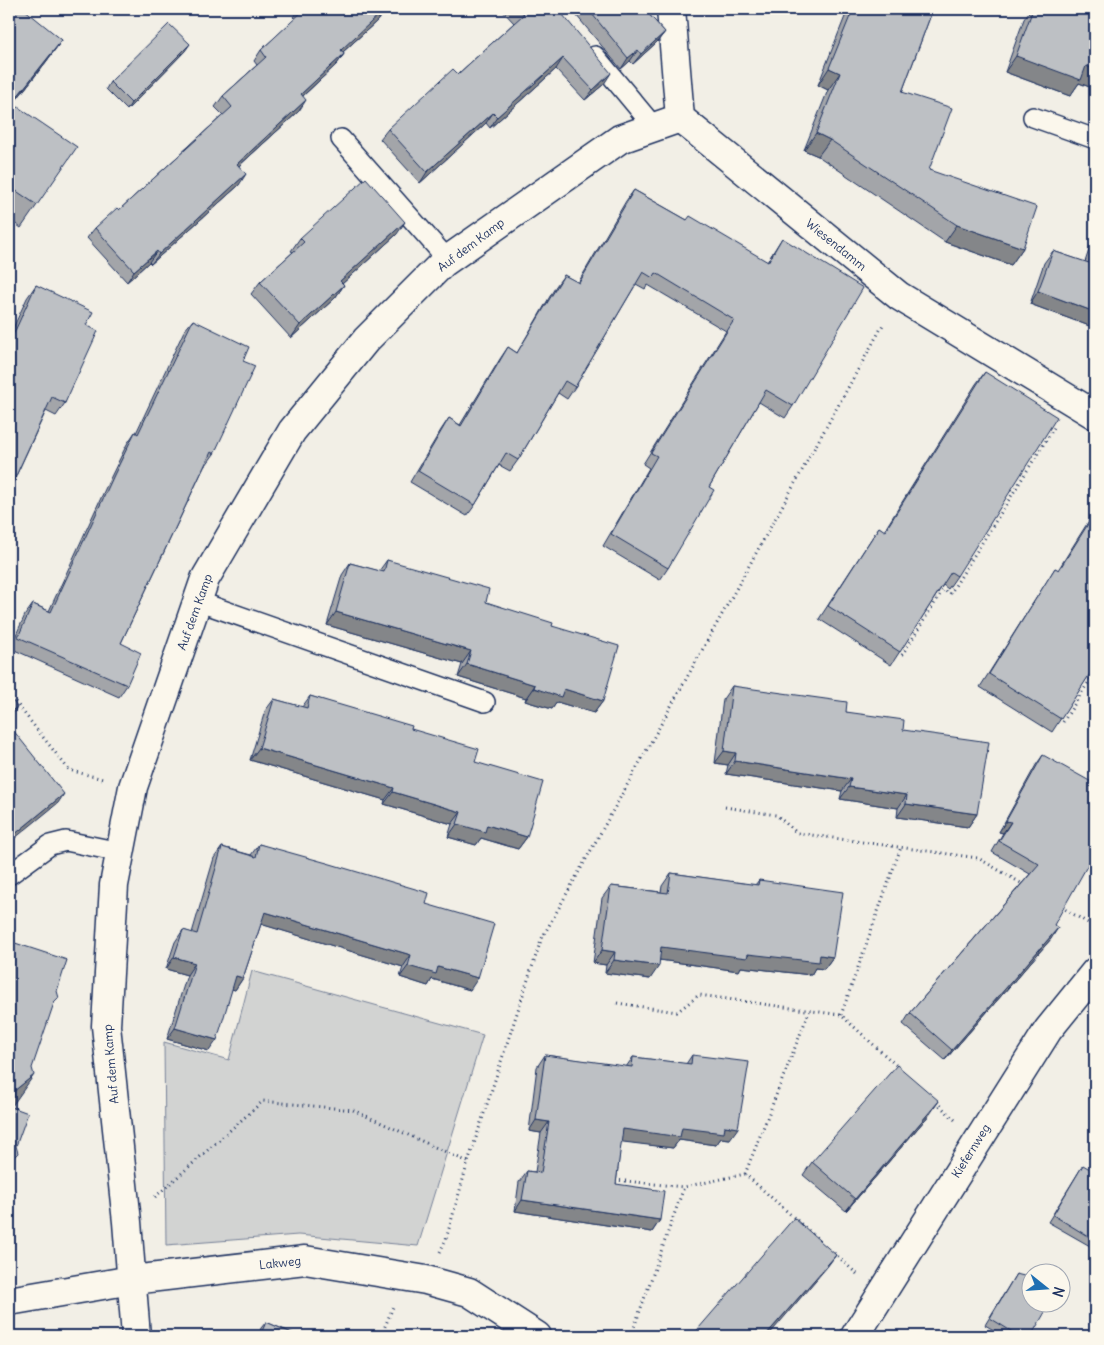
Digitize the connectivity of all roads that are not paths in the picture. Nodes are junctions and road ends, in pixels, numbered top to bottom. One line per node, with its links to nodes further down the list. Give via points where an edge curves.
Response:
1 (670, 9): 4 (street)
2 (581, 38): 5 (lane)
3 (1033, 117): 7 (lane)
4 (680, 118): 5 (street, Auf dem Kamp); 9 (street, Wiesendamm, via 899,296)
5 (654, 127): 8 (street, Auf dem Kamp, via 620,139)
6 (341, 139): 8 (lane)
7 (1095, 140)
8 (448, 260): 10 (street, Auf dem Kamp, via 366,340 292,431 204,579)
9 (1095, 415)
10 (197, 601): 11 (lane); 12 (street, Auf dem Kamp, via 133,786)
11 (485, 702)
12 (120, 852): 13 (lane, via 66,841 50,845); 15 (street, Auf dem Kamp, via 114,885 106,1026)
13 (9, 875)
14 (1095, 972): 19 (street, Kiefernweg, via 1048,1030)
15 (132, 1280): 16 (street, Lakweg); 17 (street, Auf dem Kamp); 18 (street, Lakweg, via 305,1260 426,1280 469,1292)
16 (9, 1301)
17 (136, 1336)
18 (537, 1336)
19 (855, 1336)

